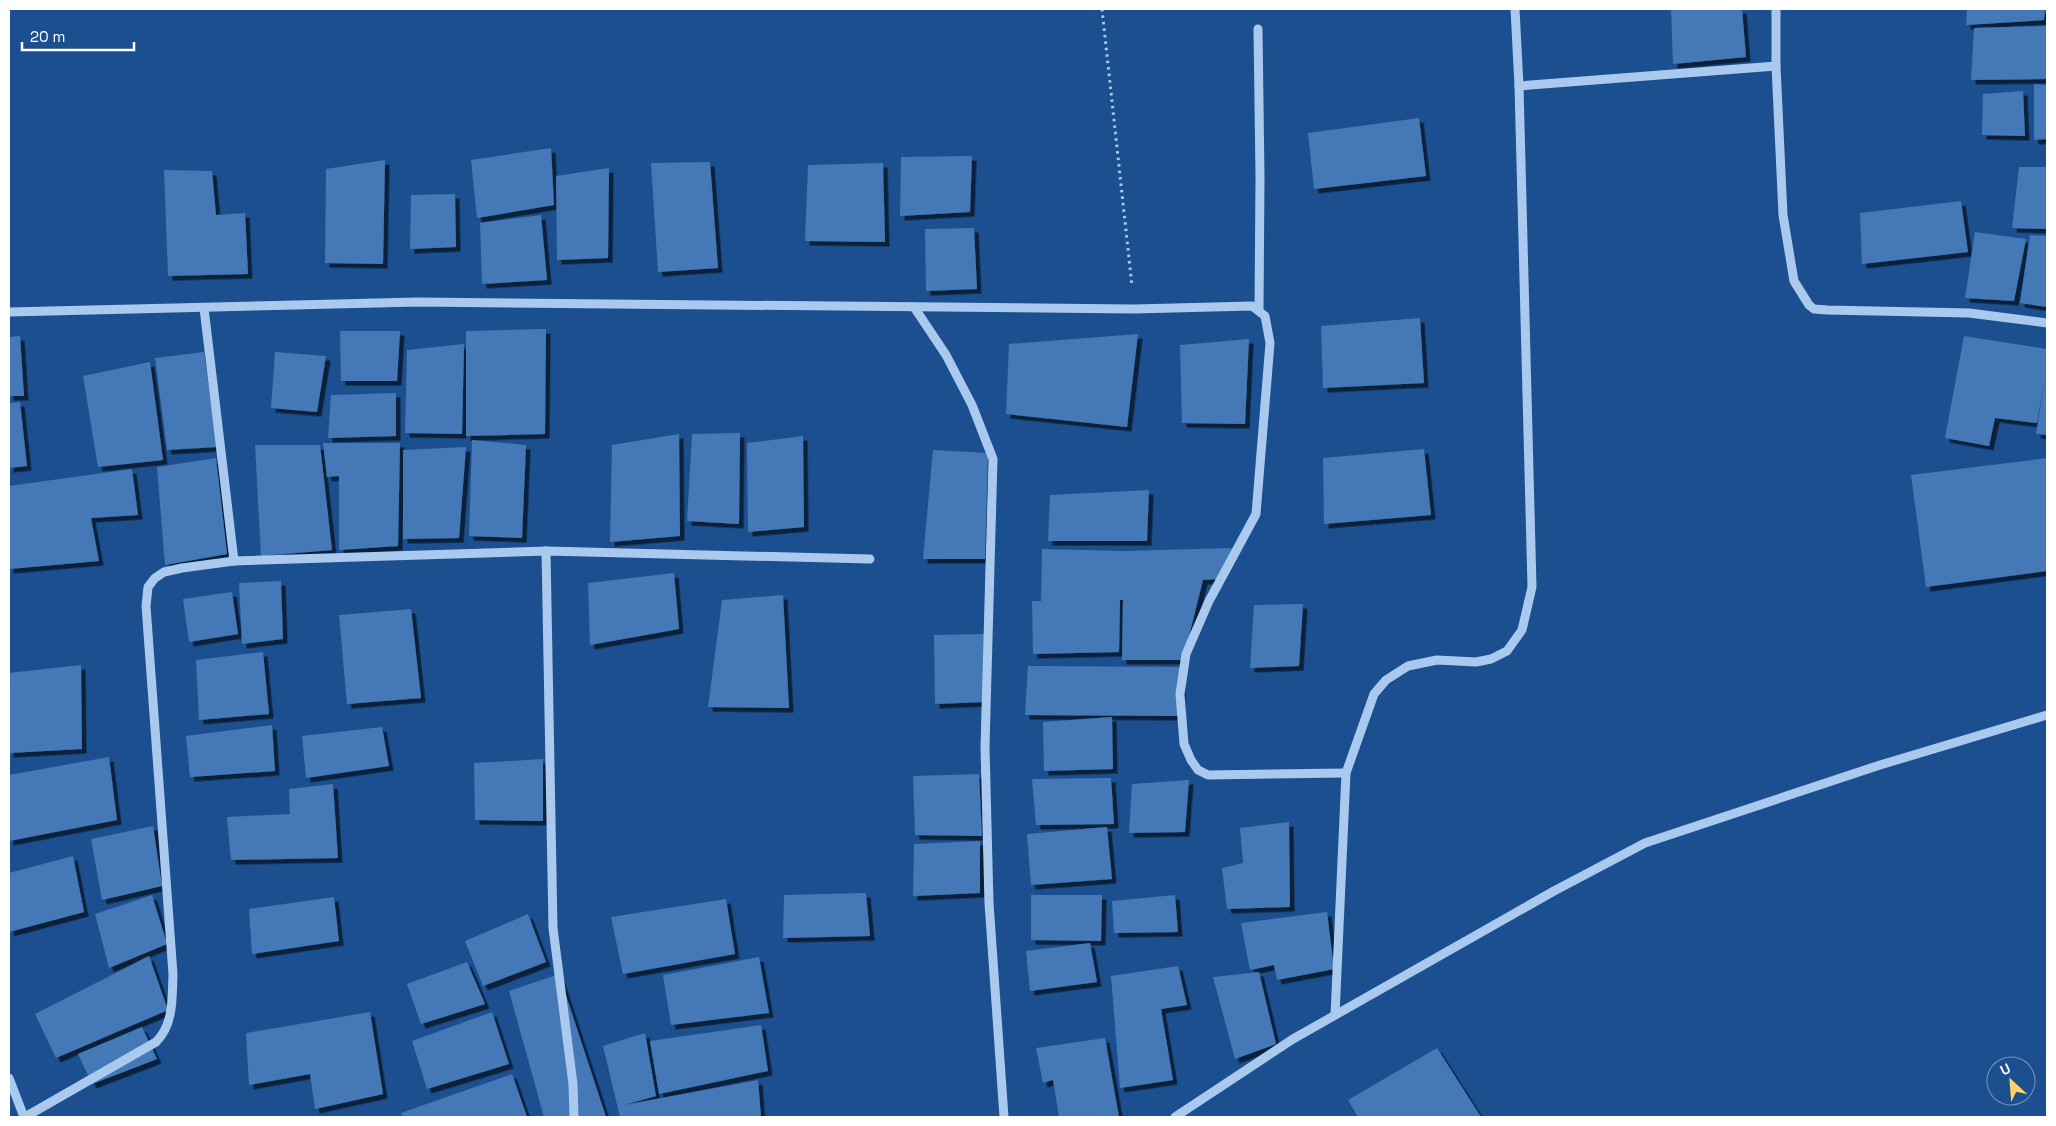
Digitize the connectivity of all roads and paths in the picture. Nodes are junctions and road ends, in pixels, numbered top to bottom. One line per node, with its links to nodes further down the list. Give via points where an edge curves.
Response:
1 (1102, 9): 9 (path)
2 (1515, 9): 6 (street)
3 (1776, 9): 5 (street)
4 (1258, 28): 10 (street)
5 (1776, 66): 6 (street); 12 (street, via 1783,215 1794,280 1809,305 1814,309 1828,310 1969,313)
6 (1519, 86): 17 (street, via 1532,587 1522,630 1507,651 1491,660 1437,660 1408,666 1386,680 1374,694)
7 (914, 307): 8 (street, via 417,302); 9 (street); 22 (street, via 946,355 972,405 993,459 985,747 989,903)
8 (204, 308): 11 (street); 15 (street)
9 (1134, 309): 10 (street, via 1246,305)
10 (1259, 310): 17 (street, via 1268,326 1270,343 1256,514 1209,602 1186,654 1180,694 1184,744 1194,765 1208,775)
11 (9, 312)
12 (2047, 323)
13 (546, 551): 14 (street); 15 (street); 21 (street, via 553,928 573,1084)
14 (870, 559)
15 (234, 561): 20 (street, via 164,572 155,578 147,594 173,974 171,1015 156,1042)
16 (2047, 715): 18 (street, via 1645,843)
17 (1346, 773): 18 (street)
18 (1335, 1015): 23 (street)
19 (9, 1078): 20 (street)
20 (24, 1117)
21 (574, 1117)
22 (1004, 1117)
23 (1175, 1117)

